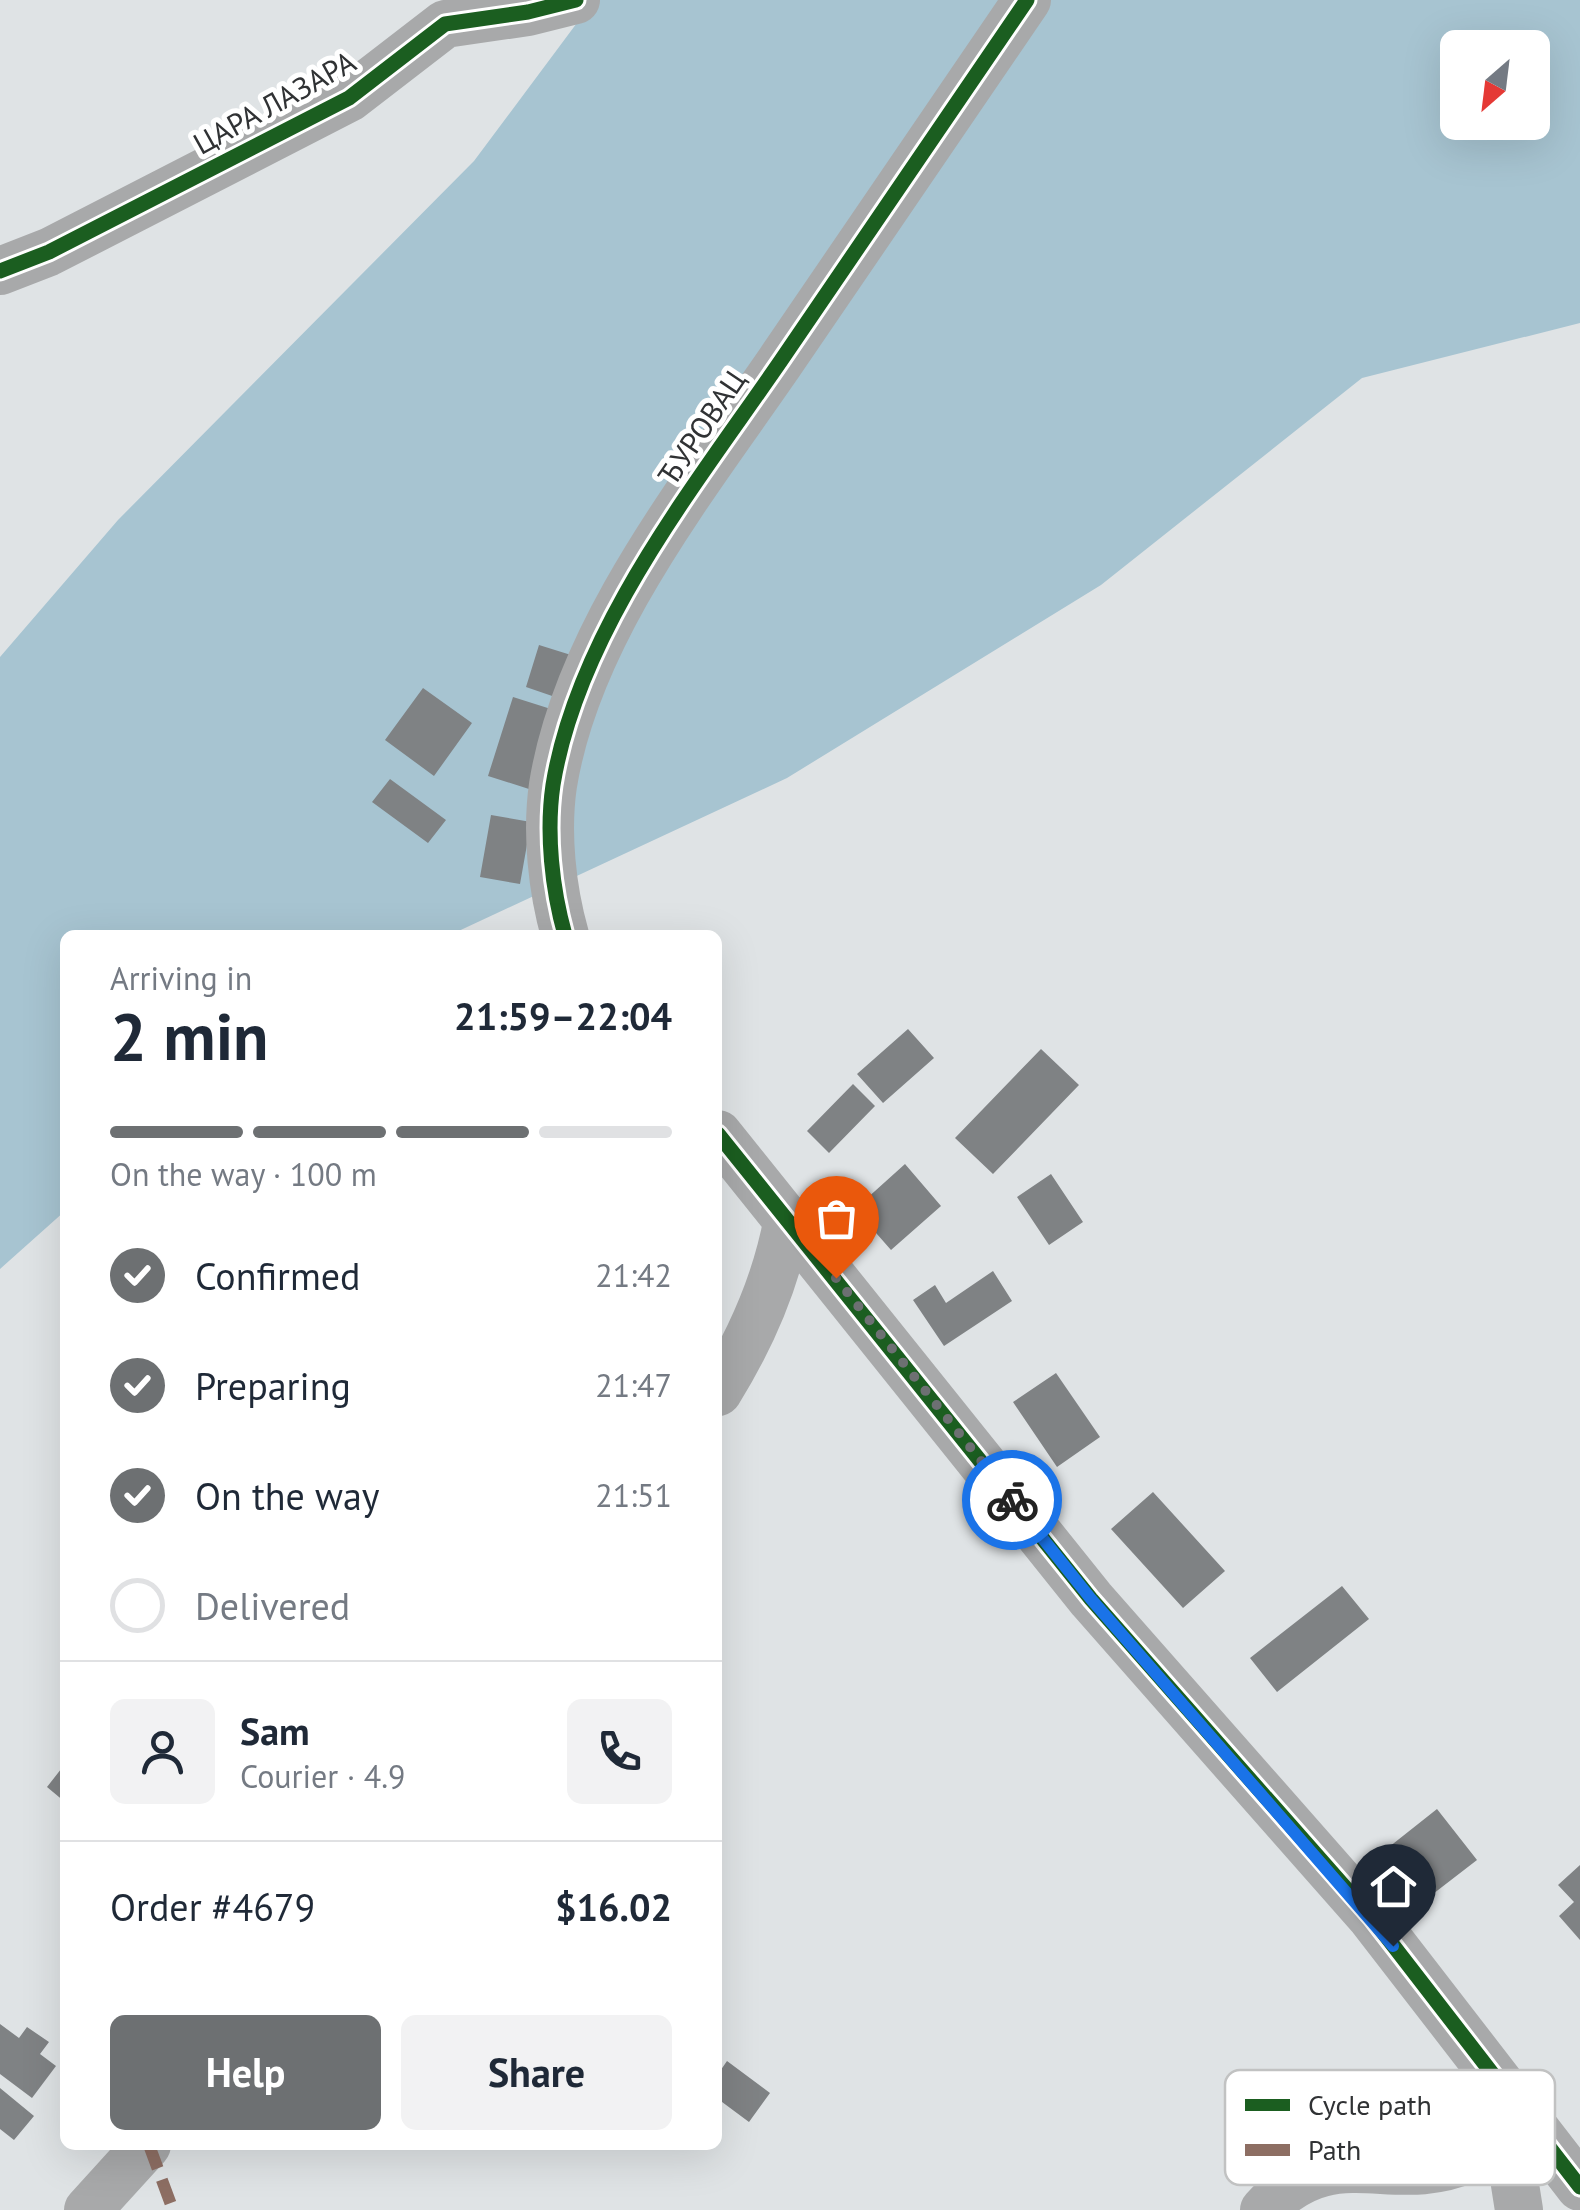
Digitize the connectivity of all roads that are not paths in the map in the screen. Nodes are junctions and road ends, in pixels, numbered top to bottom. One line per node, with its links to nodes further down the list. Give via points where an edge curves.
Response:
1 (576, 0): 3 (street, ЦАРА ЛАЗАРА, via 444,24 349,98)
2 (1027, 0): 4 (street, ЂУРОВАЦ, via 654,544 602,643 553,787 556,904)
3 (0, 271)
4 (564, 930)
5 (722, 1139): 6 (street)
6 (788, 1218): 7 (street, via 757,1318); 8 (street, via 1091,1599 1372,1918)
7 (722, 1384)
8 (1488, 2070)
9 (142, 2150): 14 (street)
10 (1555, 2156): 13 (street)
11 (1294, 2185): 15 (street)
12 (1515, 2185): 16 (street)
13 (1580, 2187)
14 (88, 2210)
15 (1264, 2210)
16 (1519, 2210)

